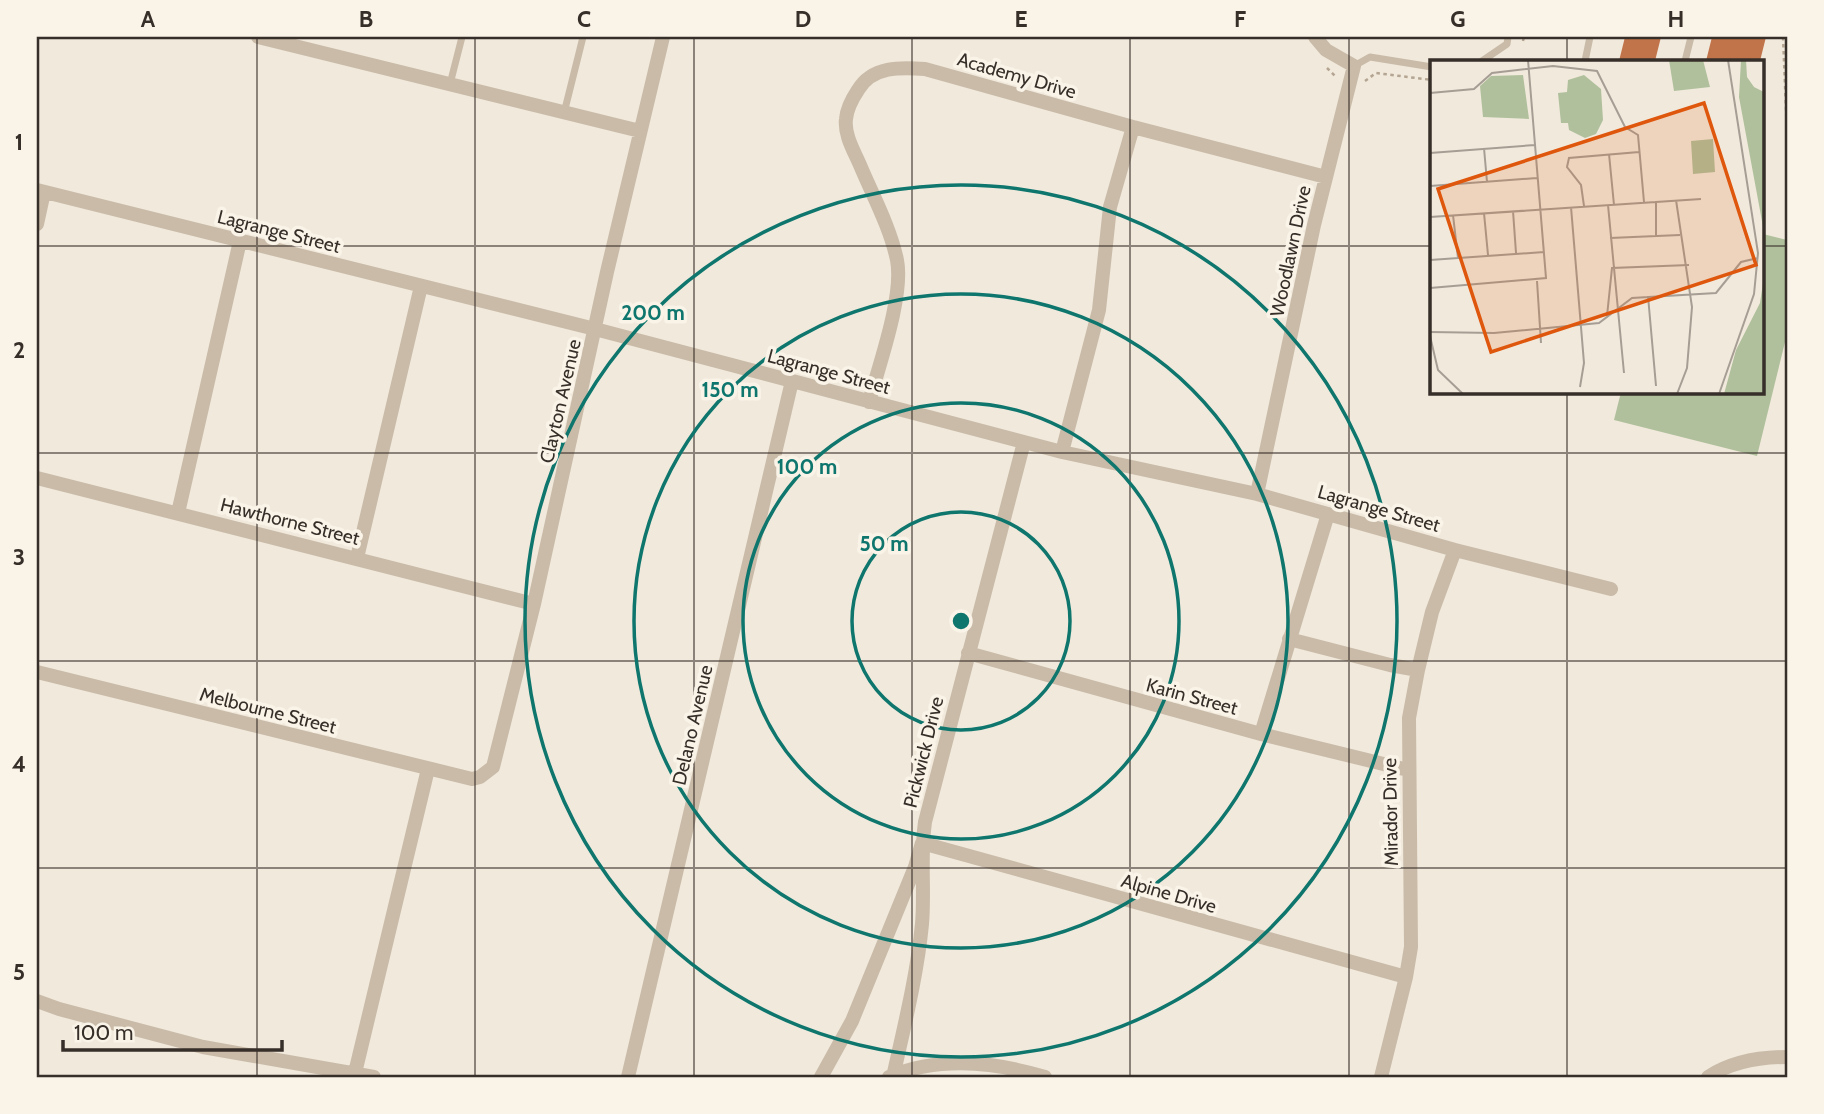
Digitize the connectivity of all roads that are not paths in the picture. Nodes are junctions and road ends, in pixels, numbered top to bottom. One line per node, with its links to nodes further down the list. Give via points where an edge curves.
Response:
1 (258, 37): 10 (street)
2 (322, 37): 10 (street)
3 (462, 37): 16 (lane)
4 (583, 37): 17 (lane)
5 (663, 37): 19 (street, Clayton Avenue)
6 (1315, 37): 14 (street, via 1326,50)
7 (1508, 37): 11 (lane, via 1507,44)
8 (1590, 37): 12 (lane)
9 (1691, 37): 13 (lane)
10 (318, 52): 16 (street)
11 (1483, 60)
12 (1584, 60)
13 (1685, 60)
14 (1354, 66): 15 (lane, via 1370,57); 20 (street, Woodlawn Drive)
15 (1430, 67)
16 (450, 85): 17 (street)
17 (564, 113): 19 (street)
18 (1133, 127): 20 (street, Academy Drive); 27 (street, Academy Drive, via 925,69 899,66 878,72 861,85 850,102 849,140 897,261 892,313); 29 (street, via 1110,207 1099,310)
19 (640, 131): 25 (street, Clayton Avenue)
20 (1326, 177): 31 (street, Woodlawn Drive)
21 (41, 191): 22 (street); 23 (street, Lagrange Street)
22 (37, 224)
23 (240, 241): 24 (street, Lagrange Street); 32 (street)
24 (421, 286): 25 (street, Lagrange Street); 35 (street)
25 (595, 329): 26 (street, Lagrange Street); 37 (street, Clayton Avenue)
26 (792, 381): 27 (street, Lagrange Street); 52 (street, Delano Avenue)
27 (869, 402): 28 (street, Lagrange Street)
28 (1024, 442): 29 (street, Lagrange Street); 39 (street, Pickwick Drive)
29 (1062, 452): 31 (street, Lagrange Street)
30 (37, 478): 32 (street, Hawthorne Street)
31 (1257, 494): 33 (street, Lagrange Street)
32 (178, 513): 35 (street, Hawthorne Street)
33 (1328, 514): 34 (street, Lagrange Street); 38 (street)
34 (1455, 550): 36 (street, Lagrange Street); 40 (street, Mirador Drive, via 1432,612)
35 (358, 558): 37 (street, Hawthorne Street)
36 (1611, 589)
37 (534, 604): 45 (street, Clayton Avenue)
38 (1289, 639): 40 (street); 42 (street)
39 (968, 653): 42 (street, Karin Street); 46 (street, Pickwick Drive)
40 (1418, 670): 44 (street, Mirador Drive, via 1409,718)
41 (37, 672): 43 (street, Melbourne Street)
42 (1261, 734): 44 (street, Karin Street)
43 (428, 769): 45 (street, Melbourne Street, via 472,779); 50 (street)
44 (1408, 770): 47 (street, Mirador Drive, via 1411,947)
45 (489, 771)
46 (922, 843): 47 (street, Alpine Drive); 53 (street, via 852,1021); 54 (street, Pickwick Drive, via 922,923)
47 (1406, 977): 56 (street, Mirador Drive)
48 (37, 1001): 50 (street, via 203,1047)
49 (1787, 1057): 57 (street, via 1732,1065)
50 (354, 1076): 51 (street)
51 (374, 1077)
52 (628, 1077)
53 (821, 1077)
54 (892, 1077): 55 (street, via 953,1063 1017,1069)
55 (1045, 1077)
56 (1381, 1077)
57 (1708, 1077)

